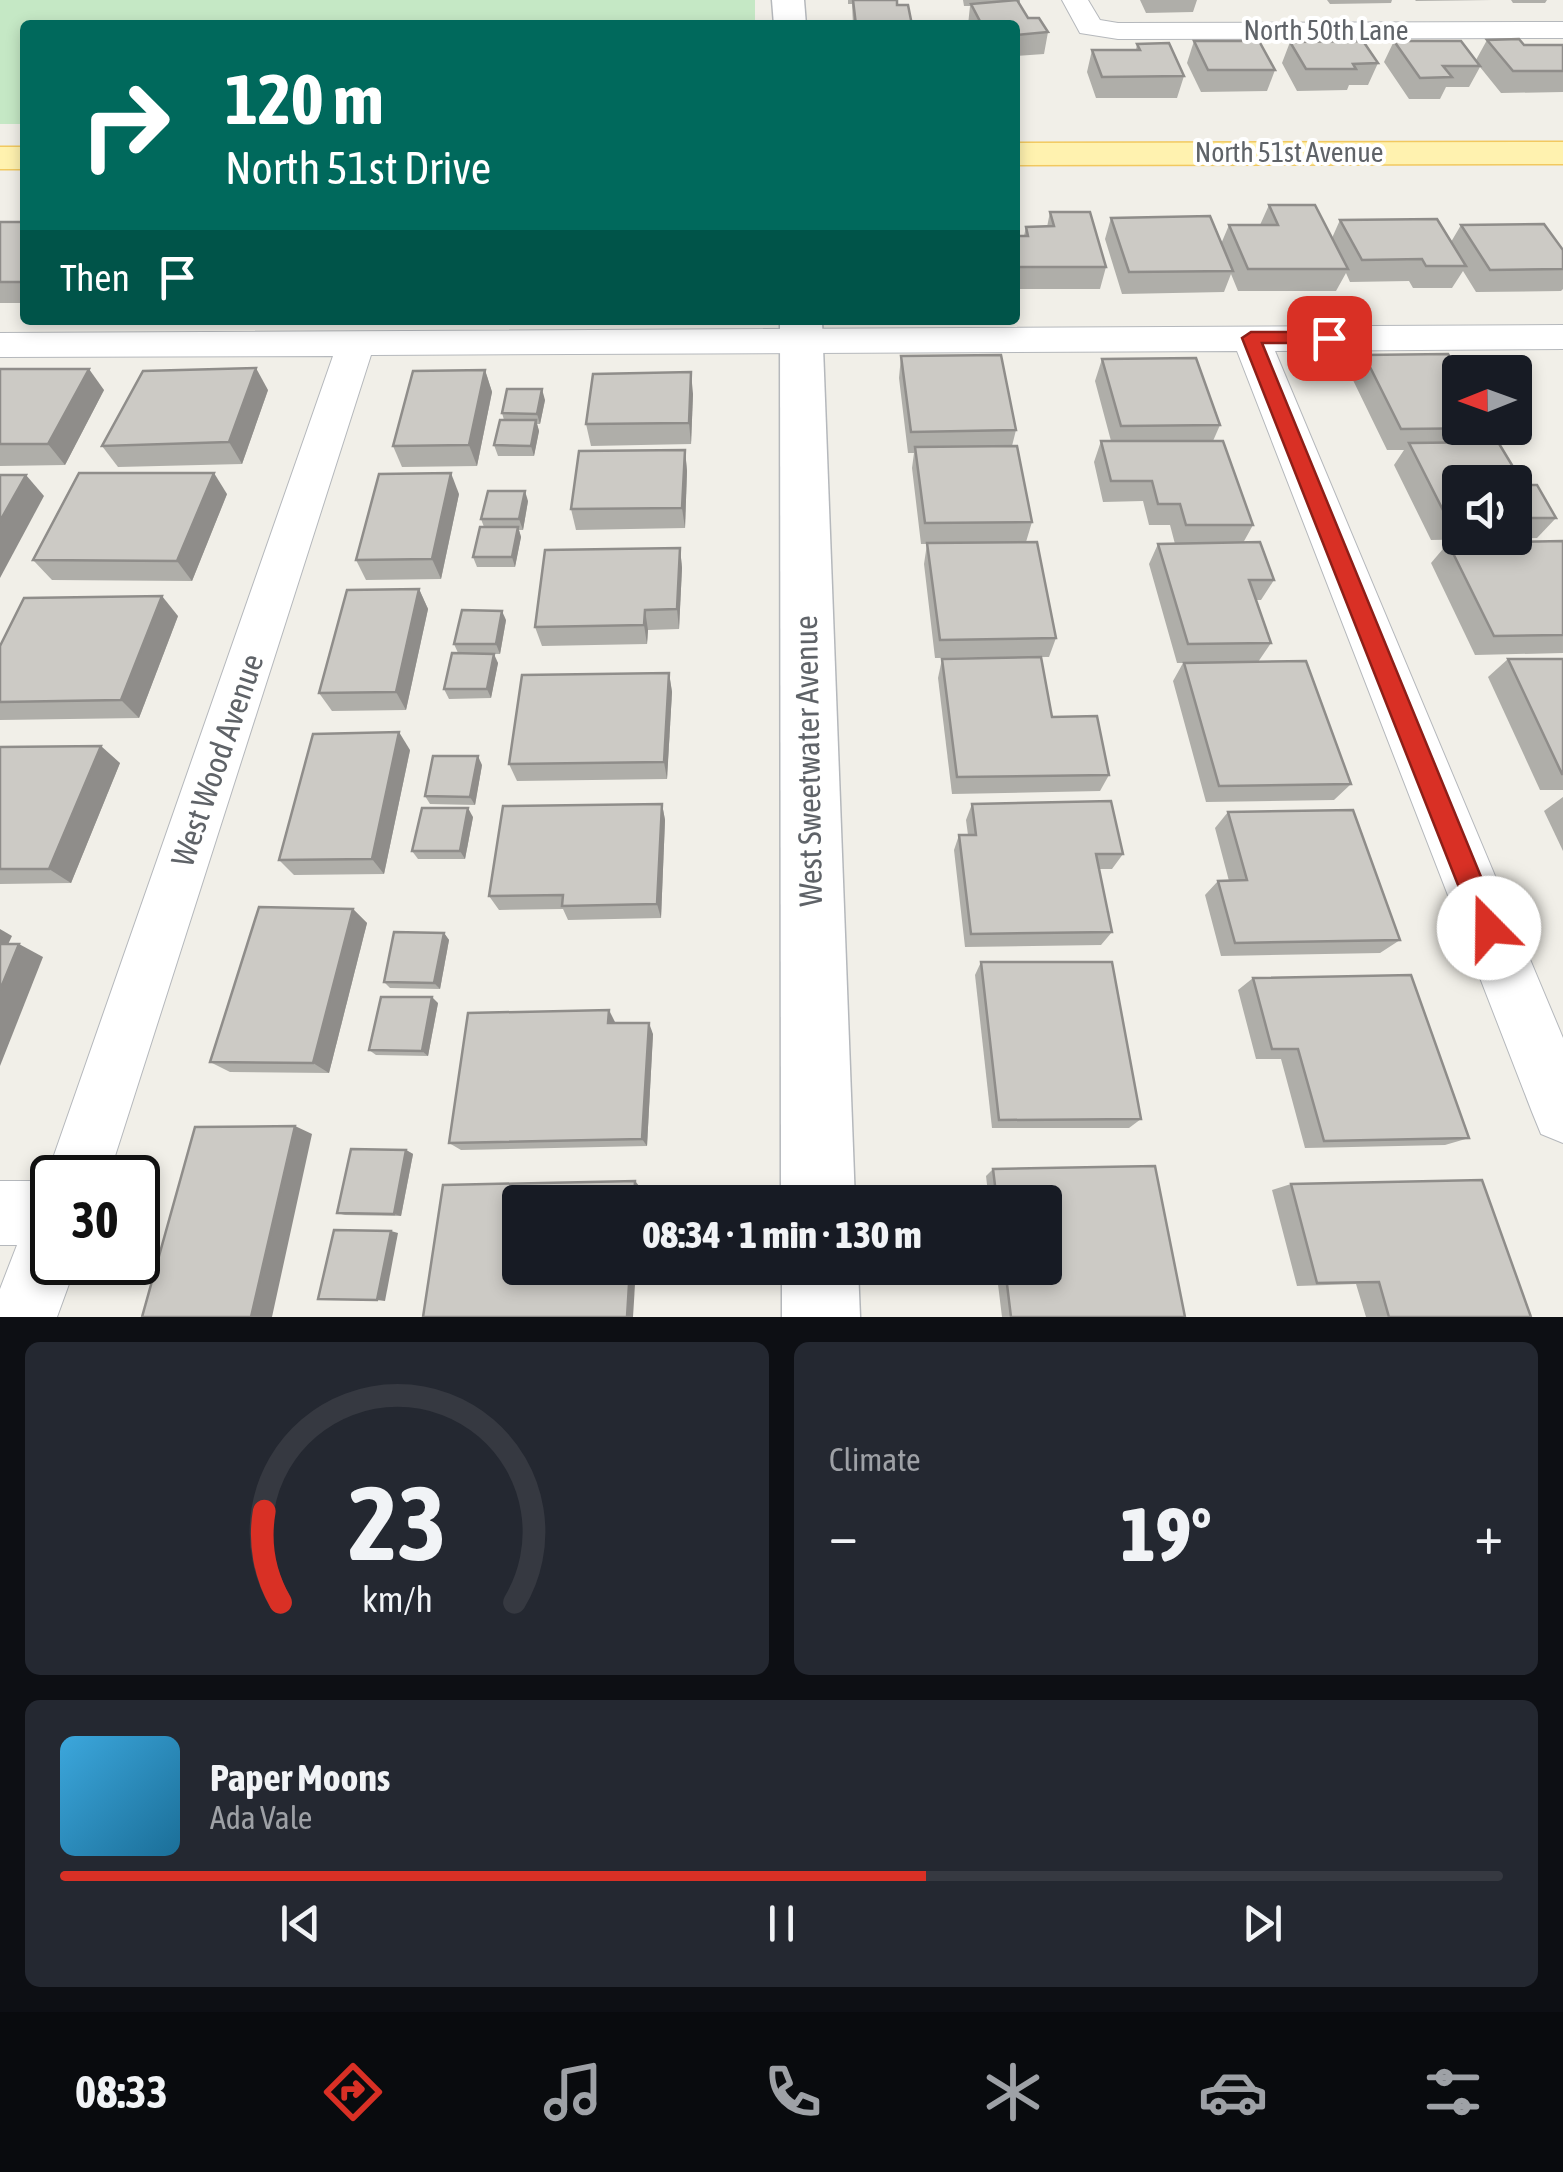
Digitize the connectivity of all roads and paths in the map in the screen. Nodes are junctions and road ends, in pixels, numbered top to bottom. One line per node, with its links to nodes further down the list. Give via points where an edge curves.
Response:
1 (1075, 0): 2 (street, North 50th Lane, via 1090,27 1118,31)
2 (1563, 30)
3 (1563, 153): 4 (main road, North 51st Avenue)
4 (1020, 154)
5 (801, 330): 7 (street); 8 (street); 12 (street, West Sweetwater Avenue)
6 (1563, 337): 7 (street)
7 (1251, 338): 10 (street)
8 (357, 342): 9 (street); 11 (street, West Wood Avenue)
9 (0, 345)
10 (1563, 1112)
11 (84, 1155)
12 (818, 1185)
13 (30, 1212): 14 (street)
14 (0, 1213)
15 (35, 1285): 17 (street)
16 (820, 1285): 18 (street)
17 (23, 1317)
18 (821, 1317)

